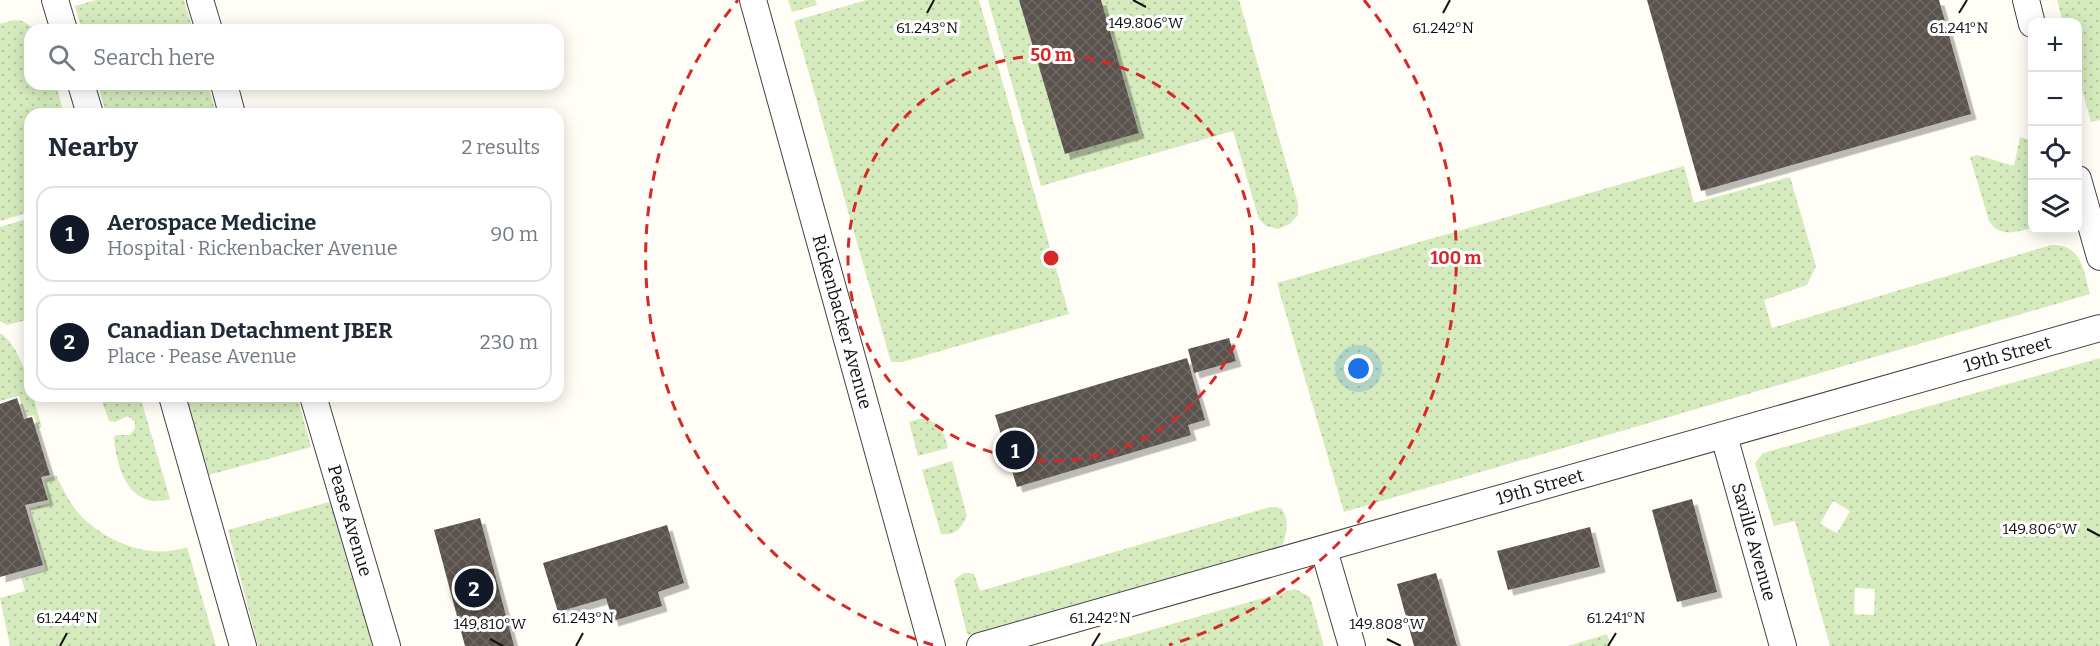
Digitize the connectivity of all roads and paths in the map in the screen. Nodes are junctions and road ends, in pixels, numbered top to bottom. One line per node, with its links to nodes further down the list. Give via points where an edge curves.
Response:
1 (56, 0): 6 (street)
2 (201, 0): 7 (street)
3 (753, 0): 21 (street, Rickenbacker Avenue)
4 (2026, 0): 5 (street)
5 (2030, 18)
6 (62, 24)
7 (207, 24)
8 (83, 90): 10 (street)
9 (226, 90): 11 (street)
10 (88, 108)
11 (230, 108)
12 (2078, 180): 13 (street)
13 (2100, 257)
14 (2100, 328): 17 (street, 19th Street)
15 (174, 402): 19 (street)
16 (315, 402): 20 (street, Pease Avenue)
17 (1724, 436): 18 (street, 19th Street); 24 (street, Saville Avenue)
18 (1324, 550): 22 (street, 19th Street); 23 (street)
19 (243, 646)
20 (387, 646)
21 (932, 646)
22 (980, 646)
23 (1352, 646)
24 (1783, 646)

